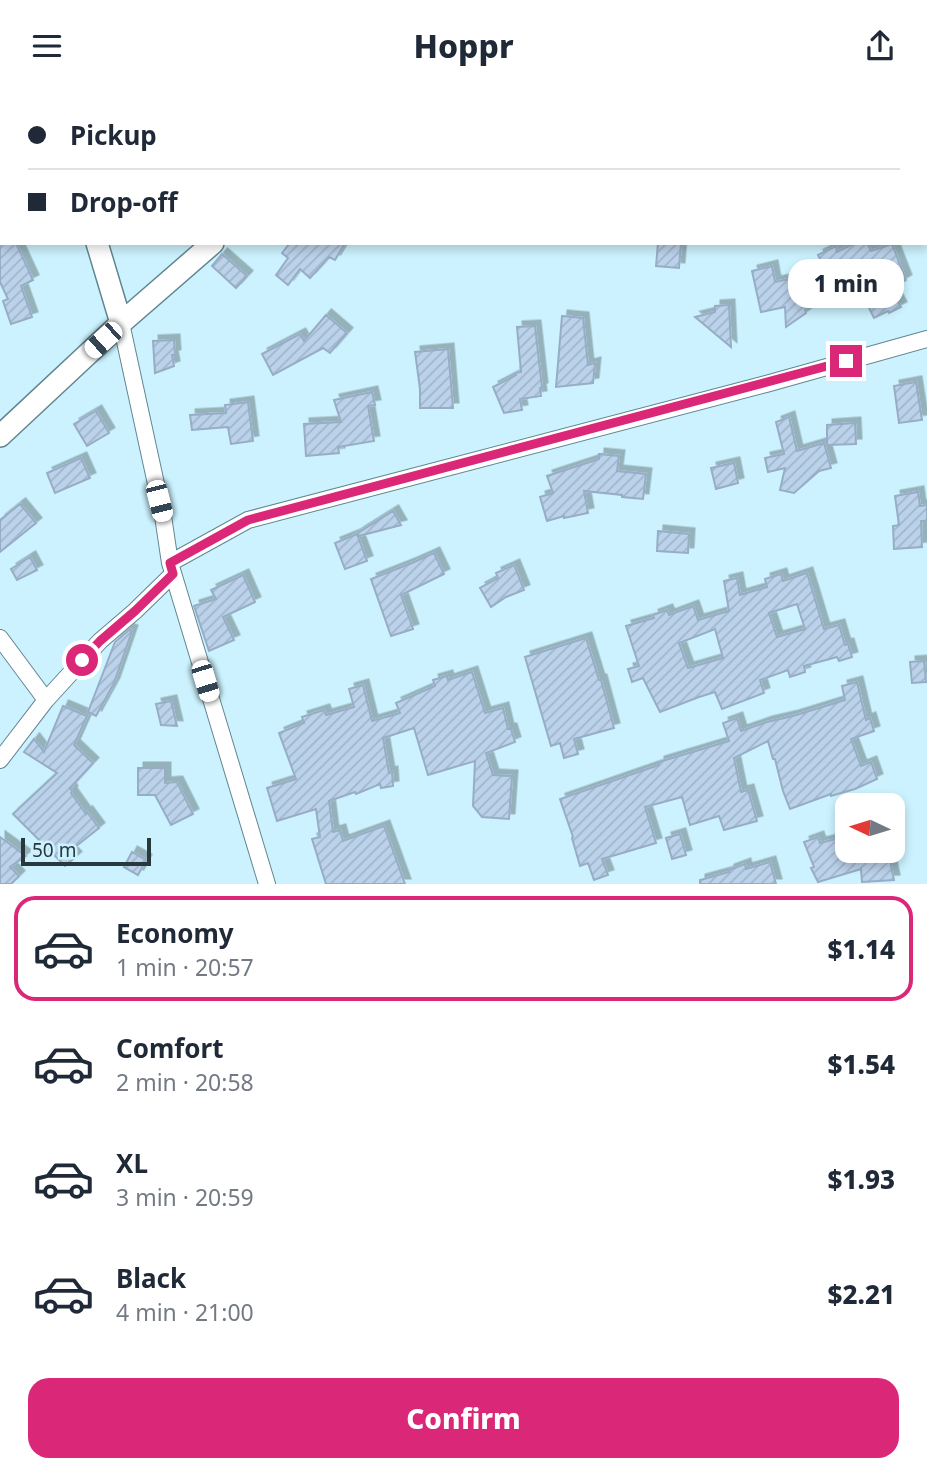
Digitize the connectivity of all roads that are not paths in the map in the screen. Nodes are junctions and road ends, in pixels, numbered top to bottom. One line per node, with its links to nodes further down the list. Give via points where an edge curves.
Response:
1 (98, 245): 3 (main road)
2 (211, 245): 3 (main road)
3 (121, 323): 5 (main road); 6 (street)
4 (927, 339): 6 (street, via 248,520)
5 (0, 436)
6 (171, 569): 8 (street); 10 (street)
7 (0, 638): 8 (street)
8 (46, 700): 9 (street)
9 (0, 760)
10 (267, 884)

